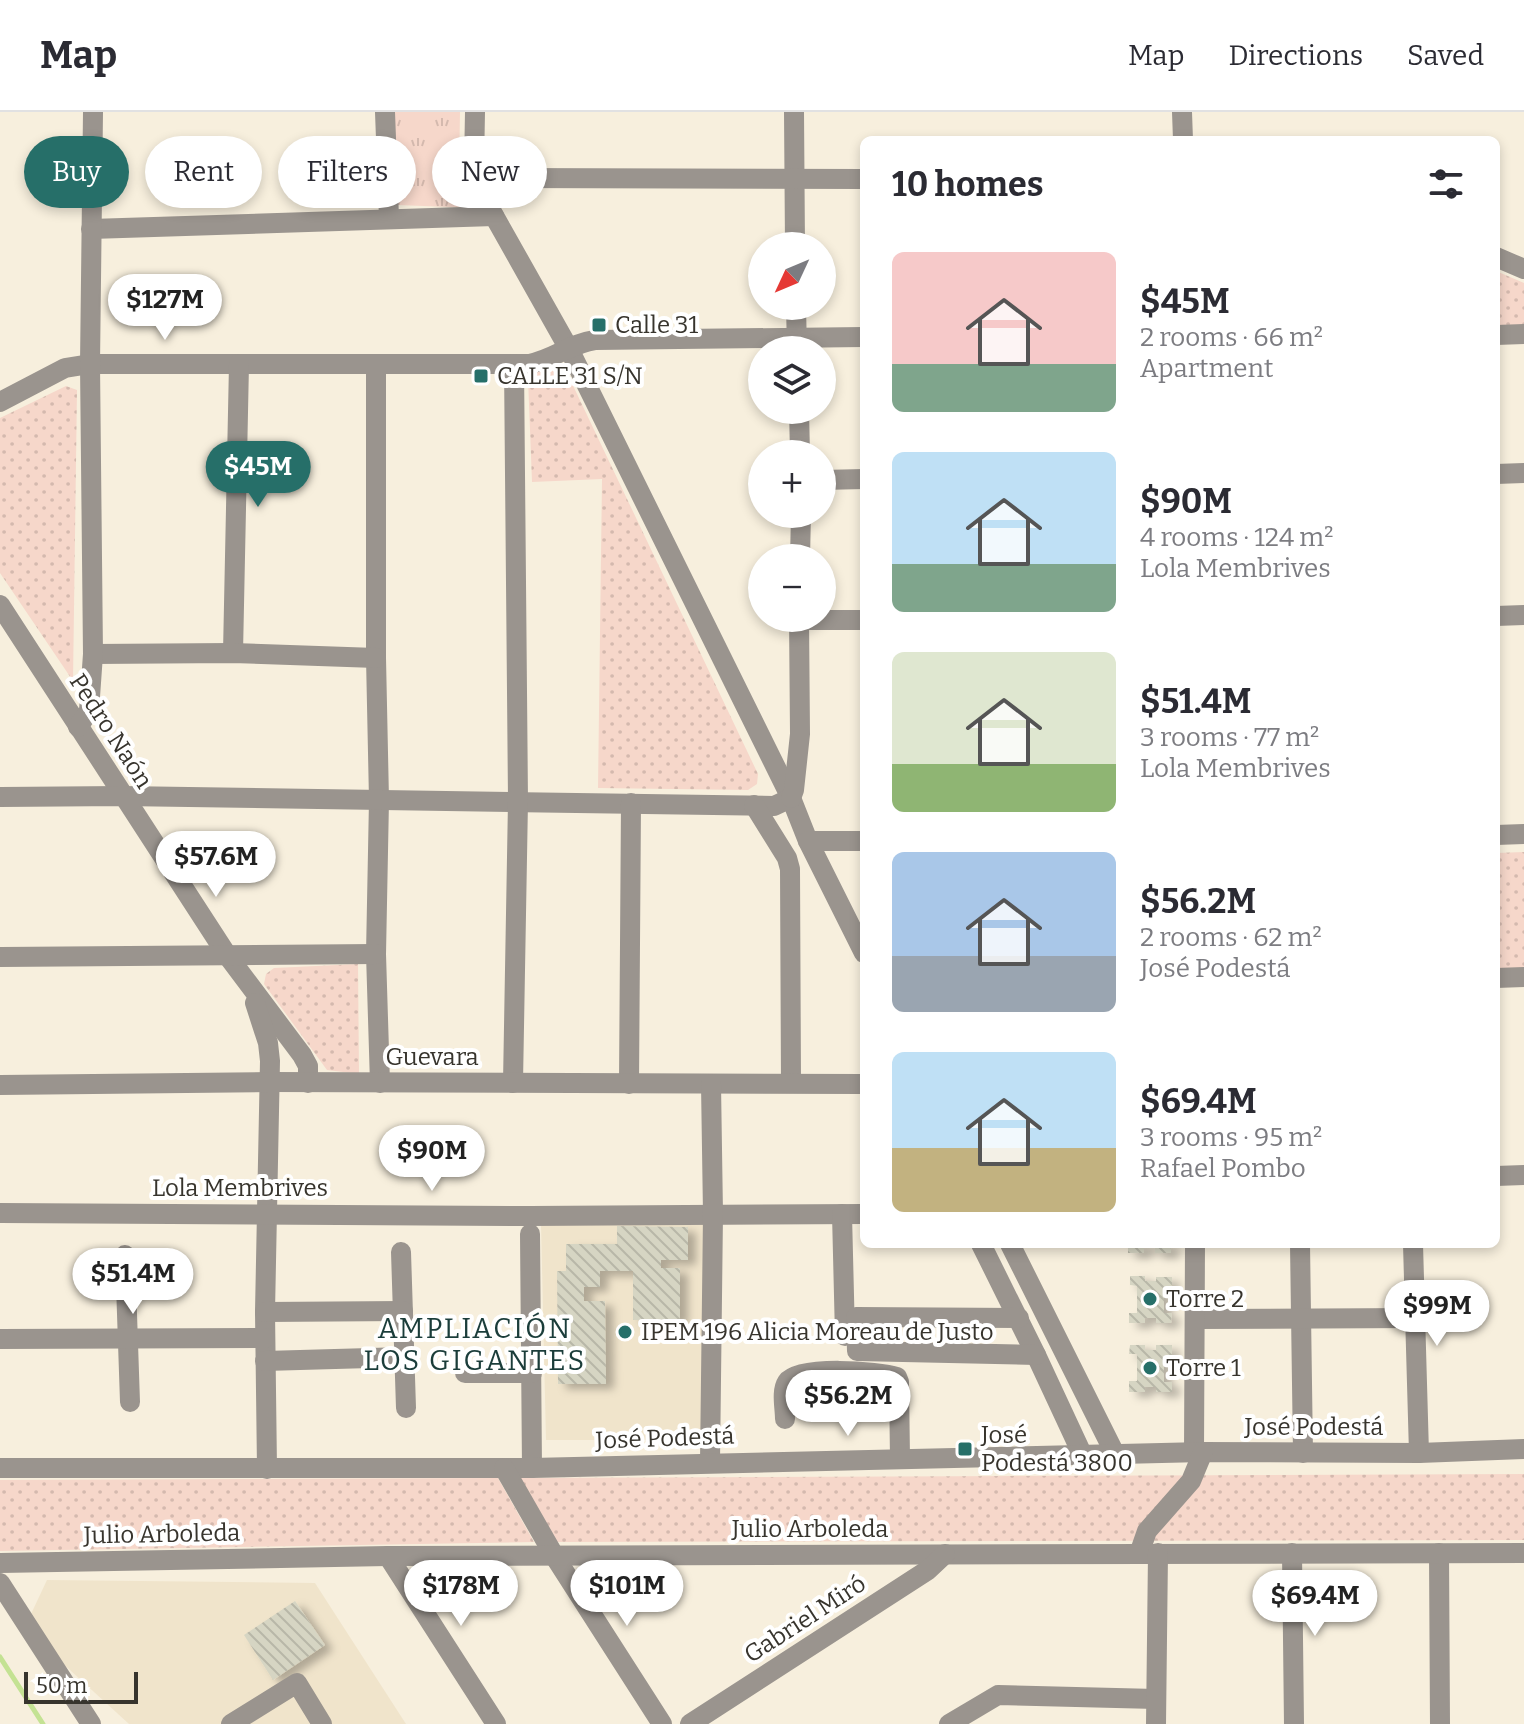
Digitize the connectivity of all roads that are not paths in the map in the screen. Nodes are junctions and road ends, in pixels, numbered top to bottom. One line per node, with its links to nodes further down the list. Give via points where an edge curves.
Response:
1 (93, 112): 14 (street)
2 (385, 112): 13 (street)
3 (475, 112): 6 (street)
4 (794, 112): 9 (street)
5 (1182, 112): 7 (street)
6 (475, 136)
7 (1183, 136)
8 (547, 178): 9 (street)
9 (795, 179): 10 (street); 15 (street)
10 (860, 179)
11 (490, 208): 12 (street)
12 (494, 216): 13 (street); 23 (street)
13 (389, 218): 14 (street)
14 (91, 229): 24 (street)
15 (795, 232)
16 (1500, 259): 17 (street)
17 (1524, 269)
18 (1524, 334): 19 (street)
19 (1500, 335)
20 (860, 337): 21 (street)
21 (836, 340)
22 (748, 342): 23 (street, via 595,340)
23 (569, 349): 26 (street, via 541,362); 45 (street)
24 (90, 364): 25 (street); 28 (street, via 65,368); 40 (street)
25 (239, 364): 27 (street); 39 (street)
26 (514, 364): 27 (street); 47 (street)
27 (376, 365): 41 (street)
28 (0, 402)
29 (1524, 473): 30 (street)
30 (1500, 474)
31 (860, 479): 32 (street)
32 (836, 480)
33 (0, 605): 42 (street, Pedro Naón)
34 (1524, 615): 35 (street)
35 (1500, 616)
36 (836, 620): 37 (street)
37 (860, 620)
38 (799, 632): 45 (street, via 800,734)
39 (233, 653): 40 (street); 41 (street)
40 (93, 654): 42 (street, via 89,711)
41 (376, 658): 46 (street)
42 (78, 727): 43 (street, Pedro Naón)
43 (122, 796): 44 (street); 46 (street); 56 (street, Pedro Naón)
44 (0, 797)
45 (791, 798): 49 (street, via 774,806); 52 (street)
46 (379, 800): 47 (street); 55 (street)
47 (518, 801): 48 (street); 64 (street)
48 (631, 803): 49 (street); 66 (street)
49 (754, 805): 65 (street, via 790,869)
50 (1524, 834): 51 (street)
51 (1500, 835)
52 (808, 841): 53 (street); 54 (street)
53 (860, 841)
54 (860, 945)
55 (376, 954): 56 (street); 63 (street)
56 (227, 955): 57 (street); 60 (street, Pedro Naón)
57 (0, 957)
58 (1524, 977): 59 (street)
59 (1500, 978)
60 (251, 989): 61 (street, via 268,1043); 62 (street, Pedro Naón, via 302,1055)
61 (270, 1082): 62 (street, Guevara); 69 (street, Guevara); 73 (street)
62 (308, 1083): 63 (street, Guevara)
63 (380, 1083): 64 (street, Guevara)
64 (513, 1083): 66 (street, Guevara)
65 (791, 1083): 67 (street, Guevara); 68 (street, Guevara)
66 (629, 1084): 67 (street, Guevara)
67 (711, 1084): 74 (street)
68 (860, 1084)
69 (0, 1085)
70 (1524, 1175): 71 (street)
71 (1500, 1176)
72 (0, 1213): 73 (street, Lola Membrives)
73 (267, 1213): 74 (street, Lola Membrives); 86 (street)
74 (713, 1214): 75 (street, Lola Membrives); 110 (street)
75 (842, 1214): 76 (street, Lola Membrives); 97 (street)
76 (860, 1214)
77 (530, 1234): 99 (street)
78 (983, 1248): 87 (street)
79 (1012, 1248): 107 (street)
80 (1195, 1248): 89 (street)
81 (1300, 1248): 90 (street)
82 (1413, 1248): 88 (street)
83 (401, 1252): 85 (street)
84 (125, 1255): 91 (street)
85 (403, 1311): 86 (street); 95 (street)
86 (265, 1312): 92 (street)
87 (1019, 1318): 94 (street); 94 (street, via 856,1317 857,1351)
88 (1414, 1318): 90 (street); 106 (street)
89 (1195, 1319): 90 (street); 104 (street)
90 (1300, 1319): 105 (street)
91 (127, 1338): 92 (street); 93 (street); 100 (street)
92 (265, 1338): 96 (street)
93 (0, 1339)
94 (1036, 1355): 108 (street)
95 (405, 1357): 96 (street); 101 (street)
96 (265, 1361): 114 (street)
97 (846, 1372): 102 (street, via 793,1376 784,1390); 109 (street, via 897,1377)
98 (465, 1373): 99 (street)
99 (532, 1373): 113 (street)
100 (130, 1402)
101 (406, 1408)
102 (785, 1419)
103 (1524, 1449): 106 (street, José Podestá)
104 (1198, 1452): 105 (street, José Podestá); 107 (street, José Podestá); 119 (street, via 1191,1481 1147,1531)
105 (1303, 1453): 106 (street, José Podestá)
106 (1419, 1453)
107 (1115, 1454): 108 (street, José Podestá)
108 (1083, 1456): 109 (street, José Podestá)
109 (900, 1459): 110 (street, José Podestá)
110 (710, 1462): 113 (street, José Podestá)
111 (0, 1468): 114 (street, José Podestá)
112 (504, 1468): 113 (street, José Podestá); 114 (street, José Podestá); 121 (street)
113 (532, 1468)
114 (267, 1469)
115 (1292, 1553): 116 (street, Julio Arboleda); 119 (street, Julio Arboleda); 133 (street)
116 (1439, 1553): 117 (street, Julio Arboleda); 134 (street)
117 (1524, 1553)
118 (945, 1554): 119 (street, Julio Arboleda); 121 (street, Julio Arboleda); 130 (street, Gabriel Miró)
119 (1149, 1554): 124 (street)
120 (388, 1556): 121 (street, Julio Arboleda); 122 (street, Julio Arboleda); 128 (street)
121 (555, 1557): 129 (street)
122 (0, 1563)
123 (0, 1583): 125 (street)
124 (1156, 1699): 131 (street, via 998,1695); 132 (street)
125 (91, 1724)
126 (231, 1724): 127 (street, via 297,1683)
127 (322, 1724)
128 (496, 1724)
129 (662, 1724)
130 (690, 1724)
131 (949, 1724)
132 (1156, 1724)
133 (1294, 1724)
134 (1440, 1724)

